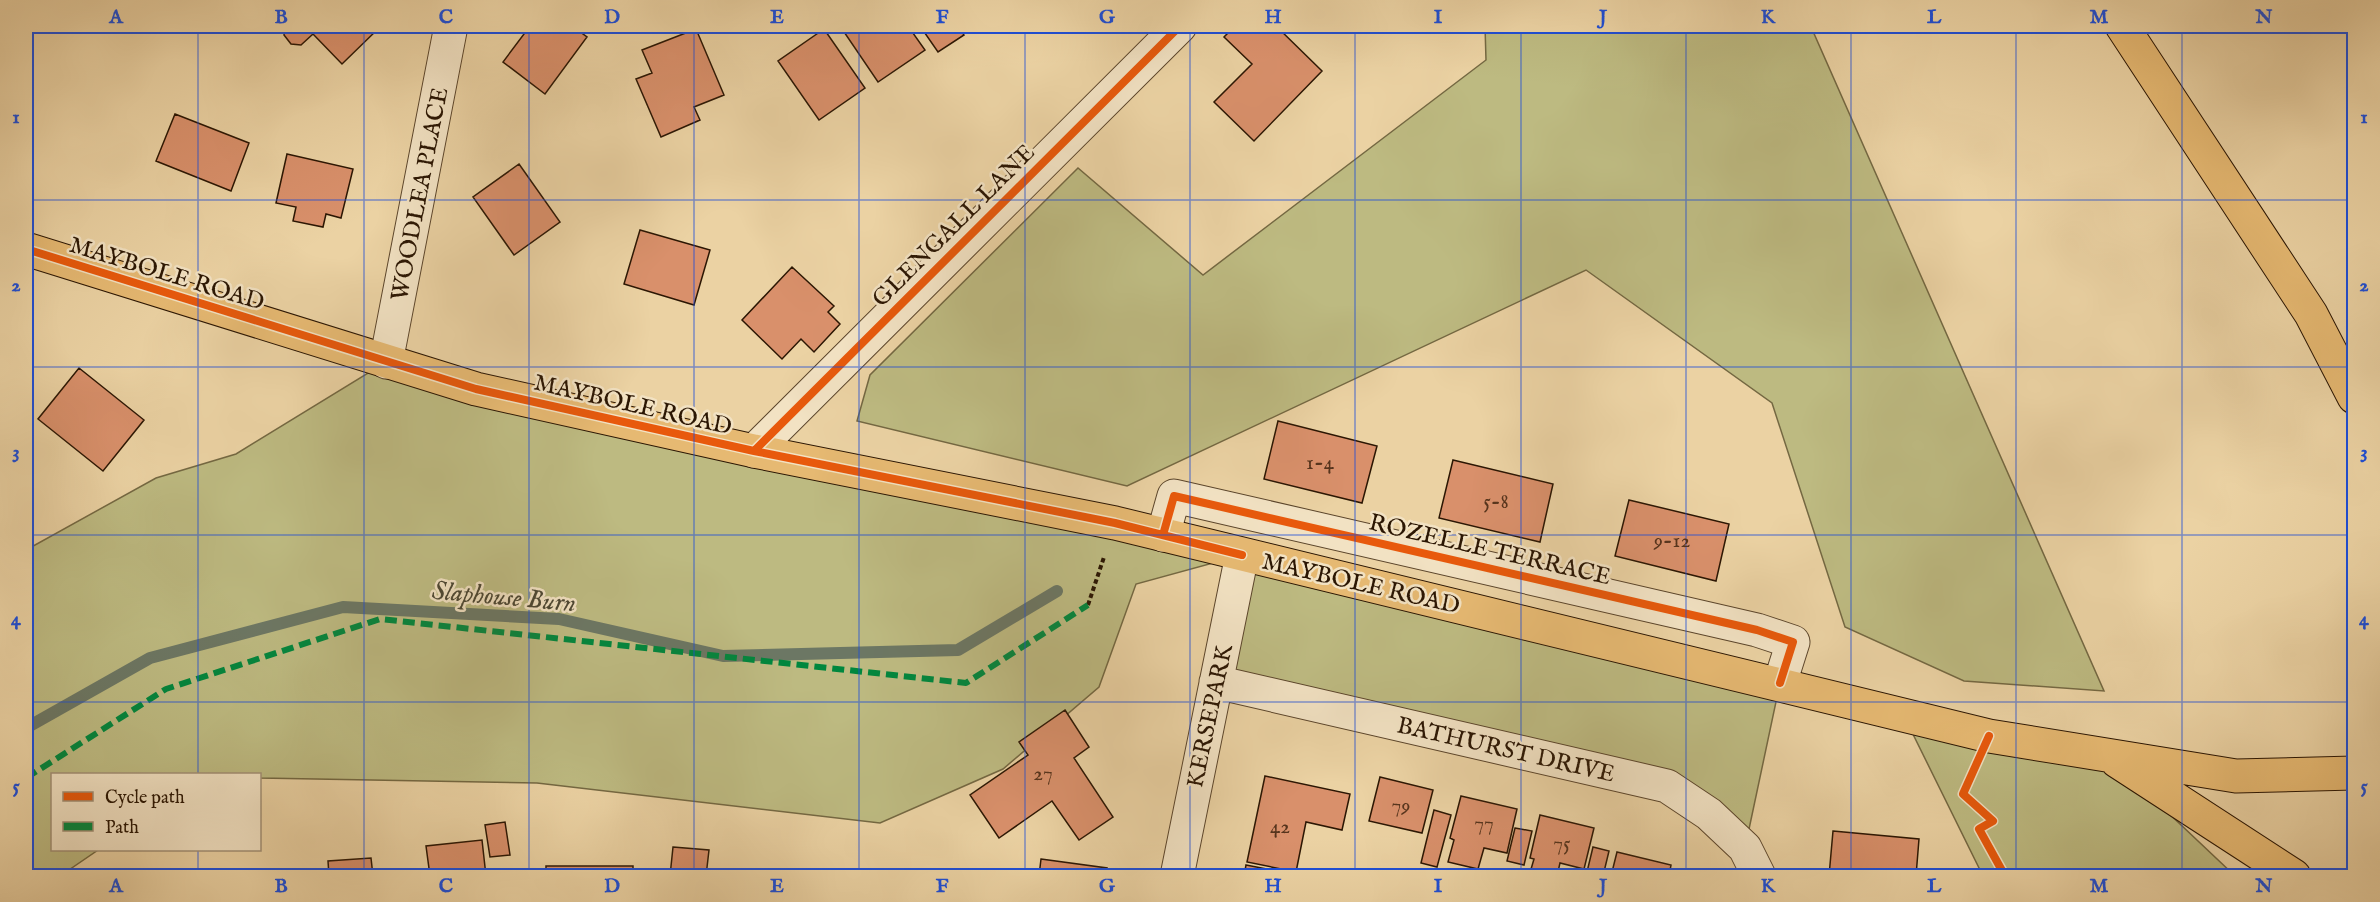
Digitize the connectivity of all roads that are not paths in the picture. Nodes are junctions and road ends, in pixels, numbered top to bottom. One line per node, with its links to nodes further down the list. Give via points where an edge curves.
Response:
1 (451, 26): 5 (street, WOODLEA PLACE)
2 (1180, 26): 7 (street, GLENGALL LANE)
3 (2122, 26): 6 (main road, via 2311,314)
4 (26, 249): 5 (main road, MAYBOLE ROAD)
5 (387, 362): 7 (main road, MAYBOLE ROAD, via 476,389)
6 (2355, 398)
7 (754, 452): 8 (main road, MAYBOLE ROAD, via 1115,523)
8 (1163, 536): 9 (main road, MAYBOLE ROAD); 11 (street, ROZELLE TERRACE, via 1174,496 1757,630 1793,642)
9 (1242, 555): 10 (street, KERSEPARK); 11 (main road, MAYBOLE ROAD)
10 (1216, 682): 14 (street, KERSEPARK); 15 (street, BATHURST DRIVE, via 1667,786 1709,814 1745,848)
11 (1780, 683): 12 (main road, MAYBOLE ROAD, via 1989,736)
12 (2108, 755): 13 (main road, MAYBOLE ROAD, via 2236,776); 16 (main road, MAYBOLE ROAD)
13 (2355, 773)
14 (1177, 876)
15 (1758, 876)
16 (2294, 876)

